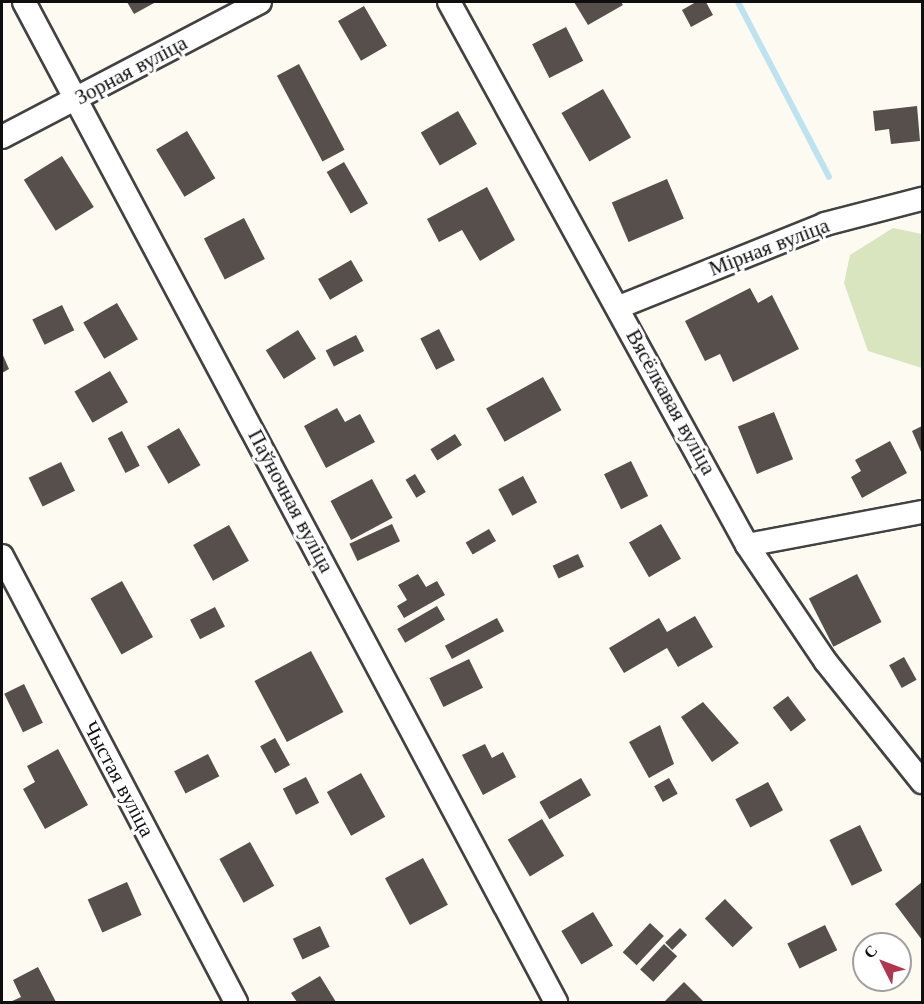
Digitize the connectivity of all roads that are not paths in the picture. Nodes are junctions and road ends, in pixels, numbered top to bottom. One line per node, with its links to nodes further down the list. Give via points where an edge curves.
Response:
1 (24, 2): 4 (street, Паўночная вуліца)
2 (260, 2): 4 (street, Зорная вуліца)
3 (449, 2): 7 (street, Вясёлкавая вуліца)
4 (76, 98): 5 (street, Зорная вуліца); 13 (street, Паўночная вуліца)
5 (2, 137)
6 (922, 199): 7 (street, Мірная вуліца, via 825,224)
7 (619, 307): 9 (street, Вясёлкавая вуліца)
8 (922, 512): 9 (street)
9 (747, 545): 11 (street, Вясёлкавая вуліца, via 826,662)
10 (2, 556): 12 (street, Чыстая вуліца)
11 (922, 782)
12 (236, 1002)
13 (556, 1002)

